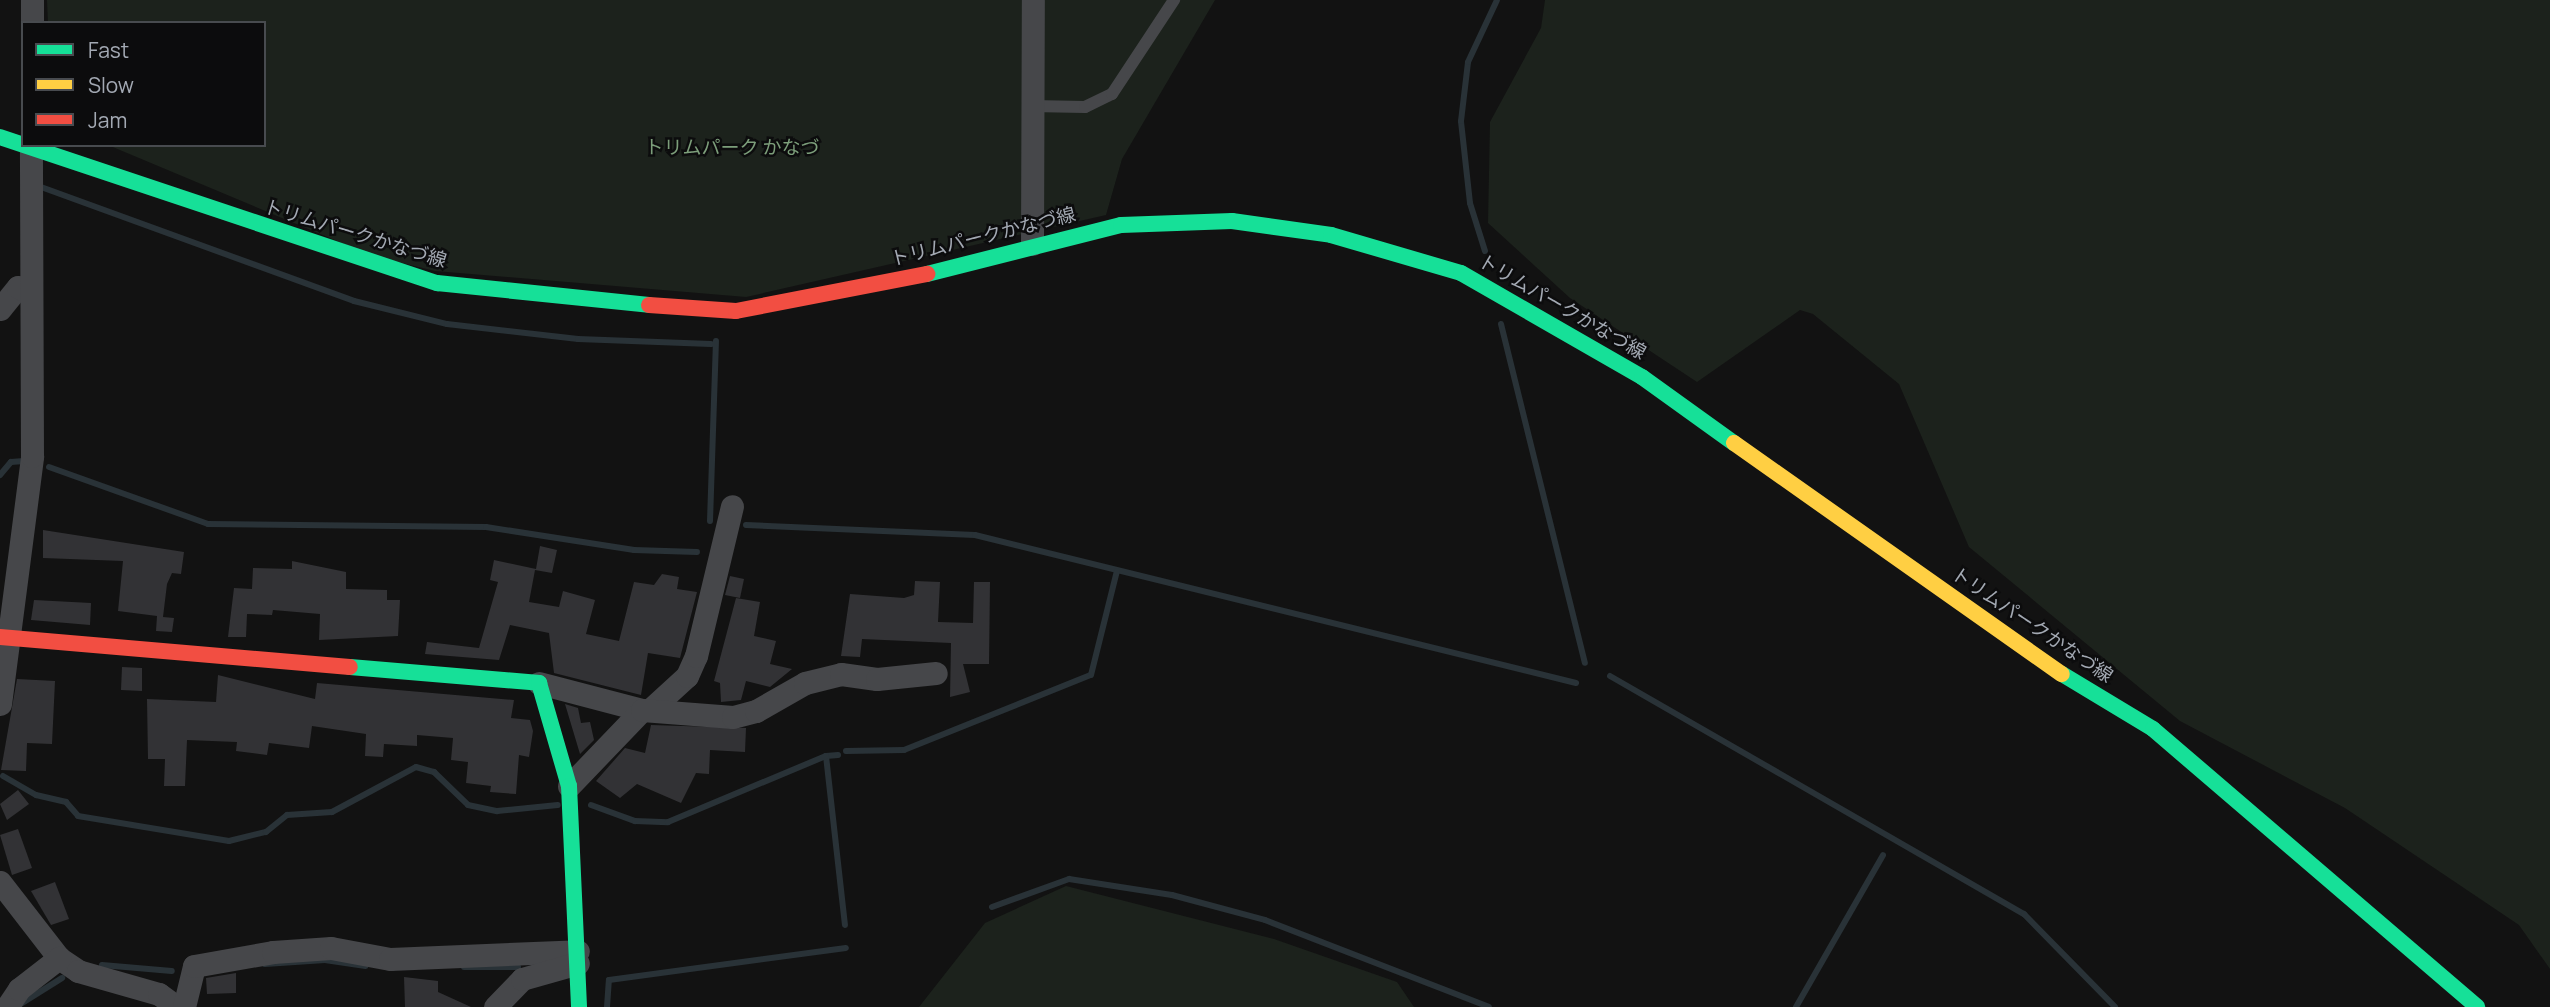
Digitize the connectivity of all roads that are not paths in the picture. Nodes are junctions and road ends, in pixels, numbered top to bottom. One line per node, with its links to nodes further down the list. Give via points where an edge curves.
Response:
1 (32, 0): 4 (street)
2 (1033, 0): 5 (street)
3 (1174, 0): 5 (lane, via 1112,94 1085,107)
4 (32, 21)
5 (1031, 106): 9 (street)
6 (0, 137): 7 (main road, トリムパークかなづ線)
7 (21, 145)
8 (31, 149): 9 (main road, トリムパークかなづ線, via 437,283 569,299 736,311 844,295); 10 (street)
9 (1032, 244): 27 (main road, トリムパークかなづ線, via 1121,225 1232,221 1331,236 1461,273 1642,377 2055,670 2153,729)
10 (28, 292): 11 (street, via 18,288); 13 (street, via 32,456)
11 (0, 309)
12 (732, 506): 17 (street, via 696,656 687,676)
13 (5, 638): 15 (main road); 16 (street)
14 (936, 673): 17 (street, via 877,679 841,674 804,683 756,711 733,717)
15 (539, 683): 17 (street); 18 (main road)
16 (0, 704)
17 (647, 709): 18 (street)
18 (569, 786): 20 (main road)
19 (0, 882): 21 (street)
20 (578, 957): 24 (street, via 390,959 331,948 273,951 194,966); 25 (street, via 522,979); 26 (main road)
21 (59, 958): 22 (street, via 19,989); 23 (street, via 78,971 159,994)
22 (8, 1007)
23 (177, 1007)
24 (184, 1007)
25 (495, 1007)
26 (579, 1007)
27 (2477, 1007)

